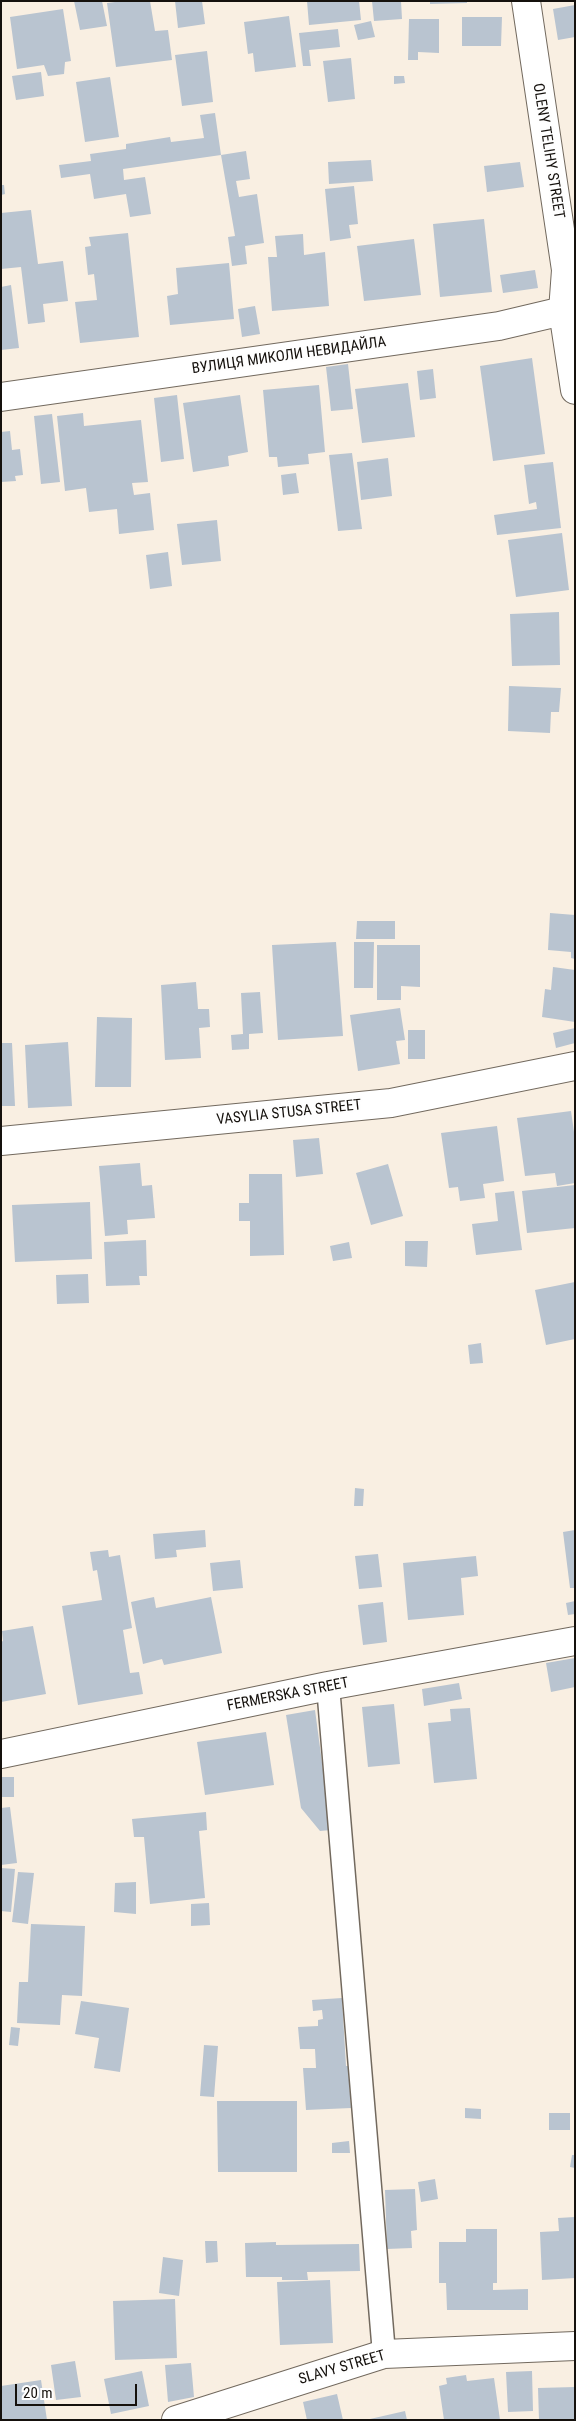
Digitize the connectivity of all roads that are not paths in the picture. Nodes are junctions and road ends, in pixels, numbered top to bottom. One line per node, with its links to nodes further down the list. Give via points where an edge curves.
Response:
1 (526, 1): 2 (street, OLENY TELIHY STREET, via 566,270)
2 (569, 310): 3 (street, OLENY TELIHY STREET); 4 (street, ВУЛИЦЯ МИКОЛИ НЕВИДАЙЛА, via 500,326)
3 (575, 390)
4 (1, 397)
5 (575, 1066): 6 (street, VASYLIA STUSA STREET, via 391,1103)
6 (1, 1141)
7 (575, 1641): 8 (street, FERMERSKA STREET)
8 (328, 1686): 9 (street, FERMERSKA STREET); 11 (lane)
9 (1, 1754)
10 (575, 2346): 11 (street, SLAVY STREET)
11 (384, 2354): 12 (street, SLAVY STREET)
12 (176, 2420)

